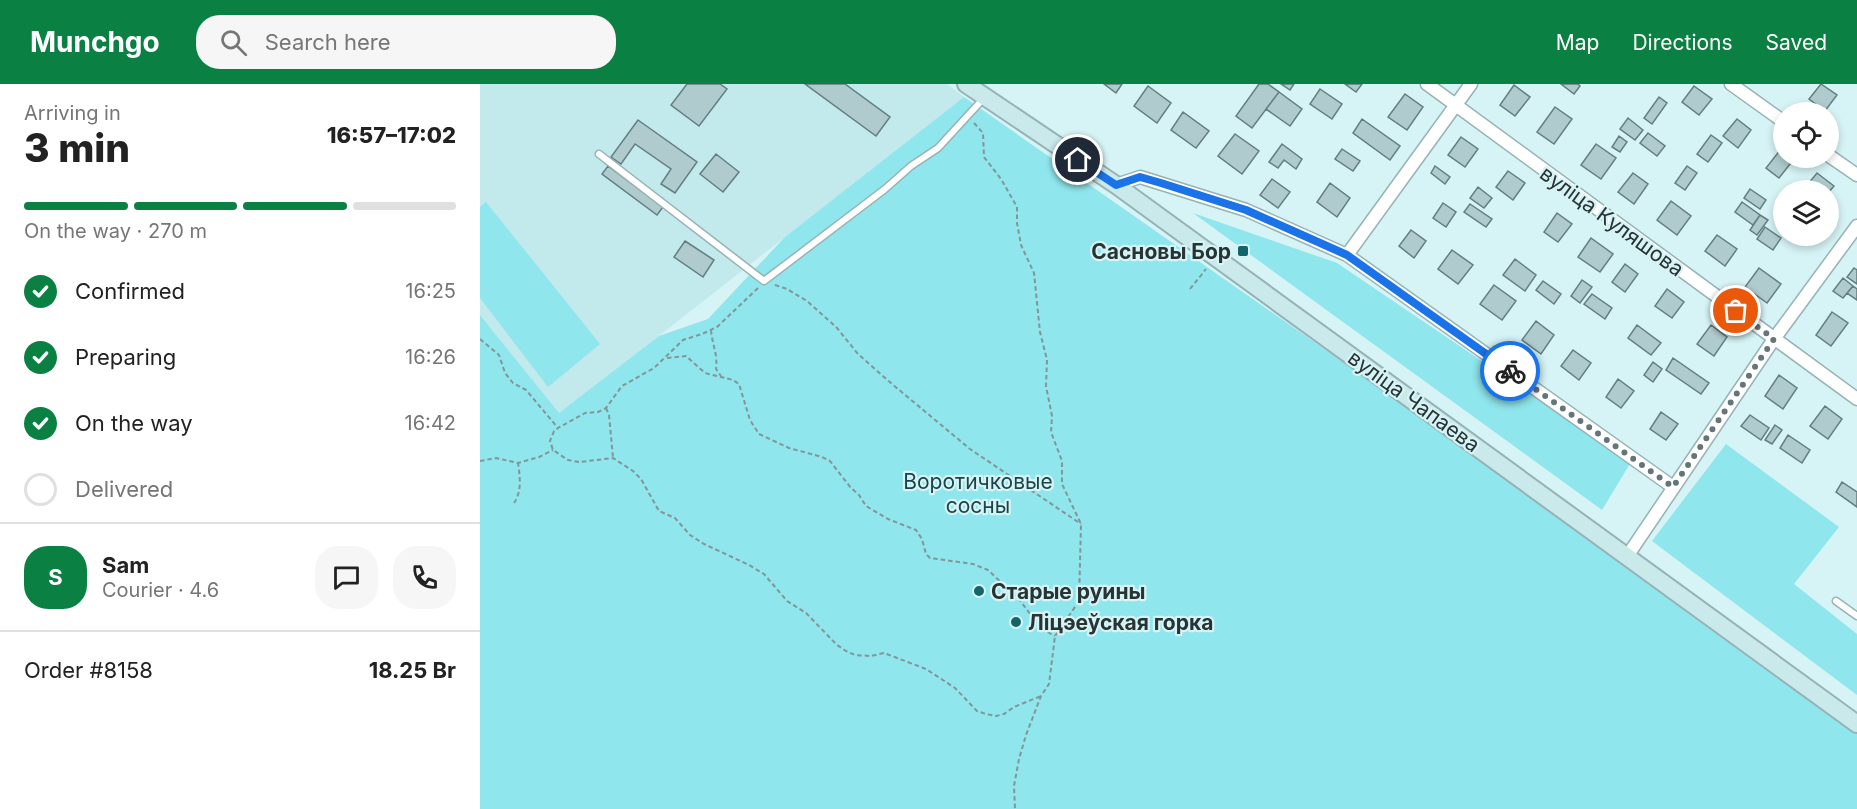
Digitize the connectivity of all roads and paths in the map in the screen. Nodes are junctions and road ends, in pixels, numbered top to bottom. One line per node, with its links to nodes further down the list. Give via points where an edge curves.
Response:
1 (966, 84): 5 (main road, вуліца Чапаева)
2 (1427, 84): 6 (street, вуліца Куляшова)
3 (1471, 84): 6 (street)
4 (1731, 84): 7 (street)
5 (984, 98): 8 (lane); 12 (main road, вуліца Чапаева)
6 (1455, 106): 14 (street); 20 (street, вуліца Куляшова)
7 (1773, 114)
8 (968, 117): 16 (lane, via 938,148); 32 (path, via 983,133 984,157 1017,207 1021,245 1034,273 1047,360 1052,432 1062,461 1062,484)
9 (599, 154): 16 (lane)
10 (1839, 163): 11 (street)
11 (1857, 175)
12 (1116, 185): 14 (street, via 1140,177 1161,183 1246,210); 15 (main road, вуліца Чапаева)
13 (1857, 225): 20 (street)
14 (1347, 255): 30 (street)
15 (1216, 257): 17 (path); 33 (main road, вуліца Чапаева)
16 (765, 281): 18 (path); 32 (path, via 807,301 858,354 970,449)
17 (1190, 289)
18 (711, 330): 21 (path, via 683,340); 22 (path, via 718,356 716,369)
19 (480, 339): 25 (path, via 499,355 513,383 526,390)
20 (1774, 339): 23 (street, вуліца Куляшова); 30 (street)
21 (665, 358): 22 (path, via 686,356 705,373); 24 (path, via 622,386)
22 (722, 377): 36 (path, via 739,384 750,420 759,434 830,461 866,506 916,530 930,558 988,570)
23 (1857, 399)
24 (606, 408): 25 (path, via 585,413); 27 (path)
25 (558, 428): 26 (path, via 550,441)
26 (553, 450): 27 (path, via 579,462); 29 (path)
27 (613, 458): 37 (path, via 641,478 663,514 675,518 704,544 764,574 787,601 806,613 846,651 855,656 884,653 926,669 986,714 1004,714)
28 (480, 461): 29 (path, via 496,458)
29 (518, 463): 31 (path, via 520,488)
30 (1673, 487): 33 (street)
31 (514, 503)
32 (1081, 524): 36 (path, via 1079,601)
33 (1628, 555): 38 (main road, вуліца Чапаева)
34 (1836, 601): 35 (lane)
35 (1857, 616)
36 (1055, 636): 37 (path, via 1051,676)
37 (1041, 696): 39 (path, via 1021,748 1014,786)
38 (1857, 724)
39 (1015, 809)

